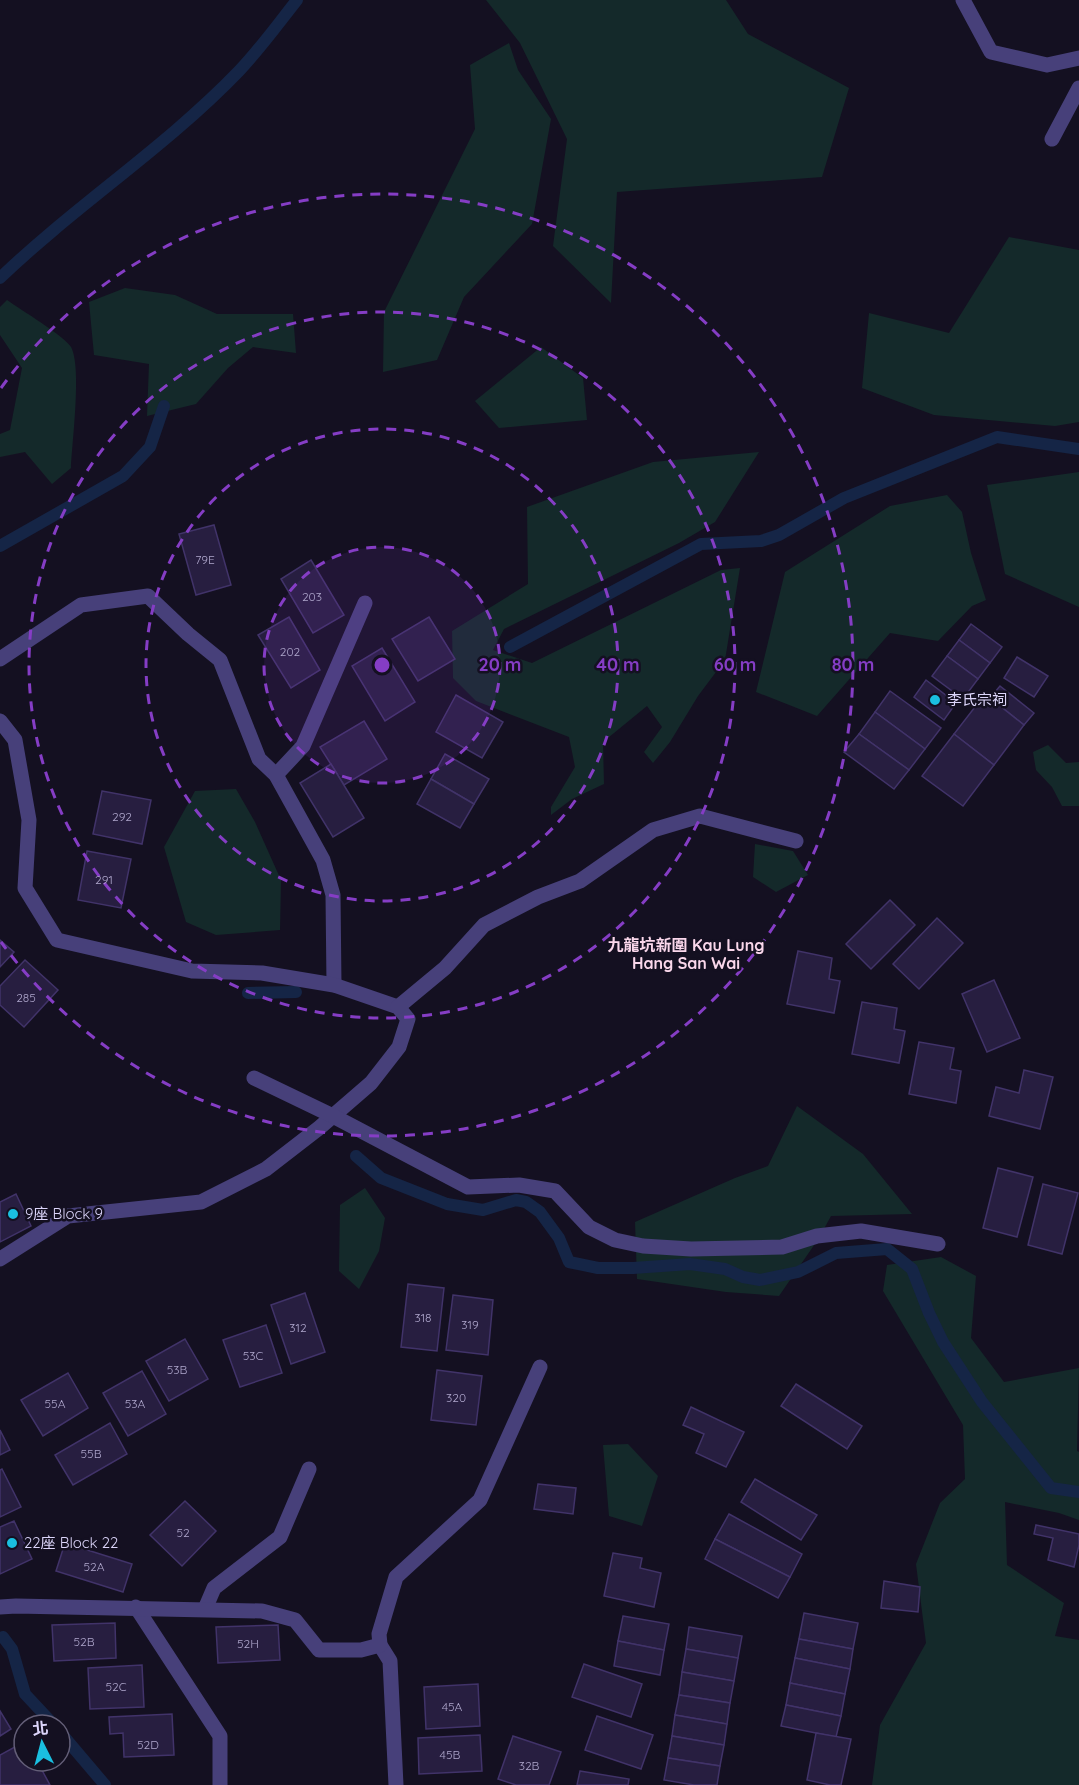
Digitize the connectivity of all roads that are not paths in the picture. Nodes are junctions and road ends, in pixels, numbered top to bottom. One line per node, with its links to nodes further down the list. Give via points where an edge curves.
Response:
1 (963, 0): 2 (street, via 991,52 1047,65)
2 (1079, 58)
3 (1079, 88): 4 (street)
4 (1052, 139)
5 (365, 603): 8 (street, via 303,746)
6 (0, 659): 8 (street, via 81,605 148,596 220,660 259,759)
7 (0, 721): 10 (street, via 15,740 29,820 25,888 57,940 192,971 262,973)
8 (276, 775): 10 (street, via 323,860 333,895)
9 (796, 841): 11 (street, via 700,816 652,830 580,881 484,925 445,968)
10 (334, 985): 11 (street)
11 (398, 1006): 13 (street, via 408,1019 399,1047 371,1083)
12 (254, 1078): 13 (street)
13 (333, 1116): 14 (street, via 468,1187 519,1185 555,1191 590,1227 615,1240 643,1246 782,1247 817,1236 861,1231); 15 (street, via 266,1169 201,1202 68,1216)
14 (938, 1244)
15 (0, 1259)
16 (540, 1368): 21 (street, via 480,1500 396,1577 379,1634)
17 (309, 1468): 20 (street, via 280,1537 214,1588)
18 (0, 1607): 19 (street)
19 (136, 1608): 20 (street); 22 (street, via 220,1736)
20 (205, 1609): 21 (street, via 261,1611 295,1620 319,1650 361,1650)
21 (380, 1645): 23 (street, via 390,1661)
22 (220, 1785)
23 (396, 1785)

